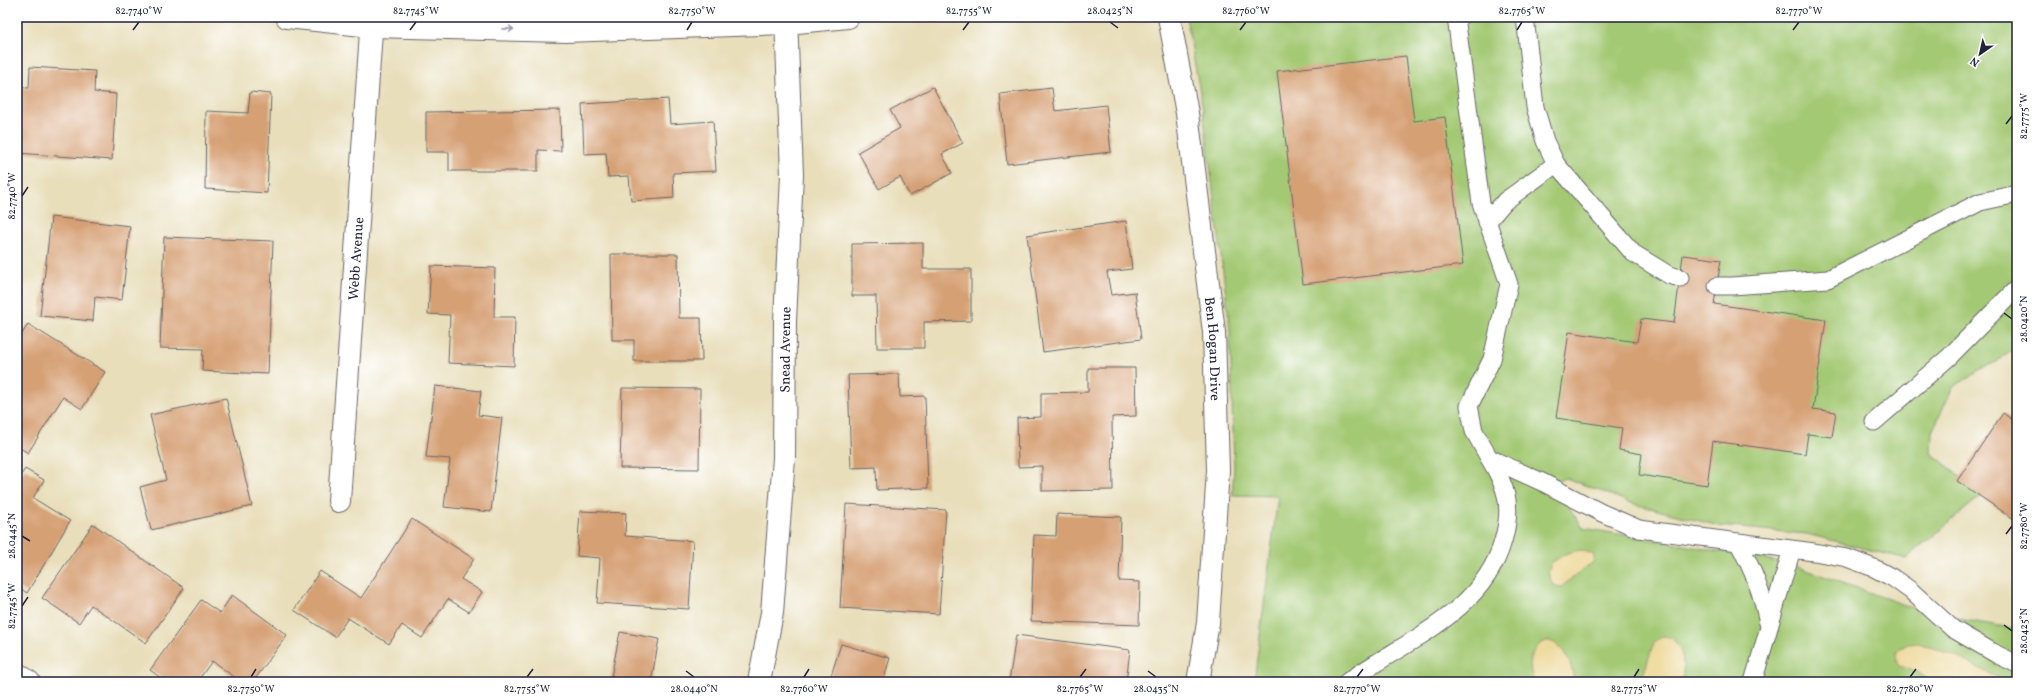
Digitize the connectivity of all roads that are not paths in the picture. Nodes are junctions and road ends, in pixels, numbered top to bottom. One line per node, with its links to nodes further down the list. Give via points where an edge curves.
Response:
1 (287, 17): 7 (street)
2 (848, 17): 6 (street)
3 (1169, 17): 24 (street, Ben Hogan Drive, via 1187,113 1214,332 1218,470 1208,623)
4 (1456, 17): 10 (lane, via 1481,203)
5 (1525, 17): 8 (lane, via 1535,107 1545,141)
6 (787, 20): 7 (street, one-way to 6, via 565,31); 23 (street, Snead Avenue, via 792,175 785,321 784,458 772,613)
7 (372, 22): 16 (street, Webb Avenue)
8 (1556, 164): 10 (lane, via 1505,201); 11 (lane, via 1633,253 1669,276)
9 (2017, 194): 12 (lane, via 1980,202 1828,279)
10 (1487, 222): 15 (lane, via 1509,284 1492,360 1469,406 1474,431)
11 (1680, 278)
12 (1717, 286)
13 (2017, 288): 14 (lane, via 1949,357)
14 (1874, 422)
15 (1489, 458): 17 (lane, via 1639,529); 25 (lane, via 1505,487 1509,501 1506,531 1497,561 1487,577 1462,606)
16 (339, 501)
17 (1738, 542): 18 (lane); 19 (lane, via 1755,573)
18 (1792, 549): 19 (lane); 20 (lane, via 1847,558 1883,572 1910,590 1953,629)
19 (1769, 625): 26 (lane)
20 (2017, 664)
21 (17, 674): 22 (street)
22 (29, 682)
23 (759, 682)
24 (1198, 682)
25 (1347, 682)
26 (1753, 682)

